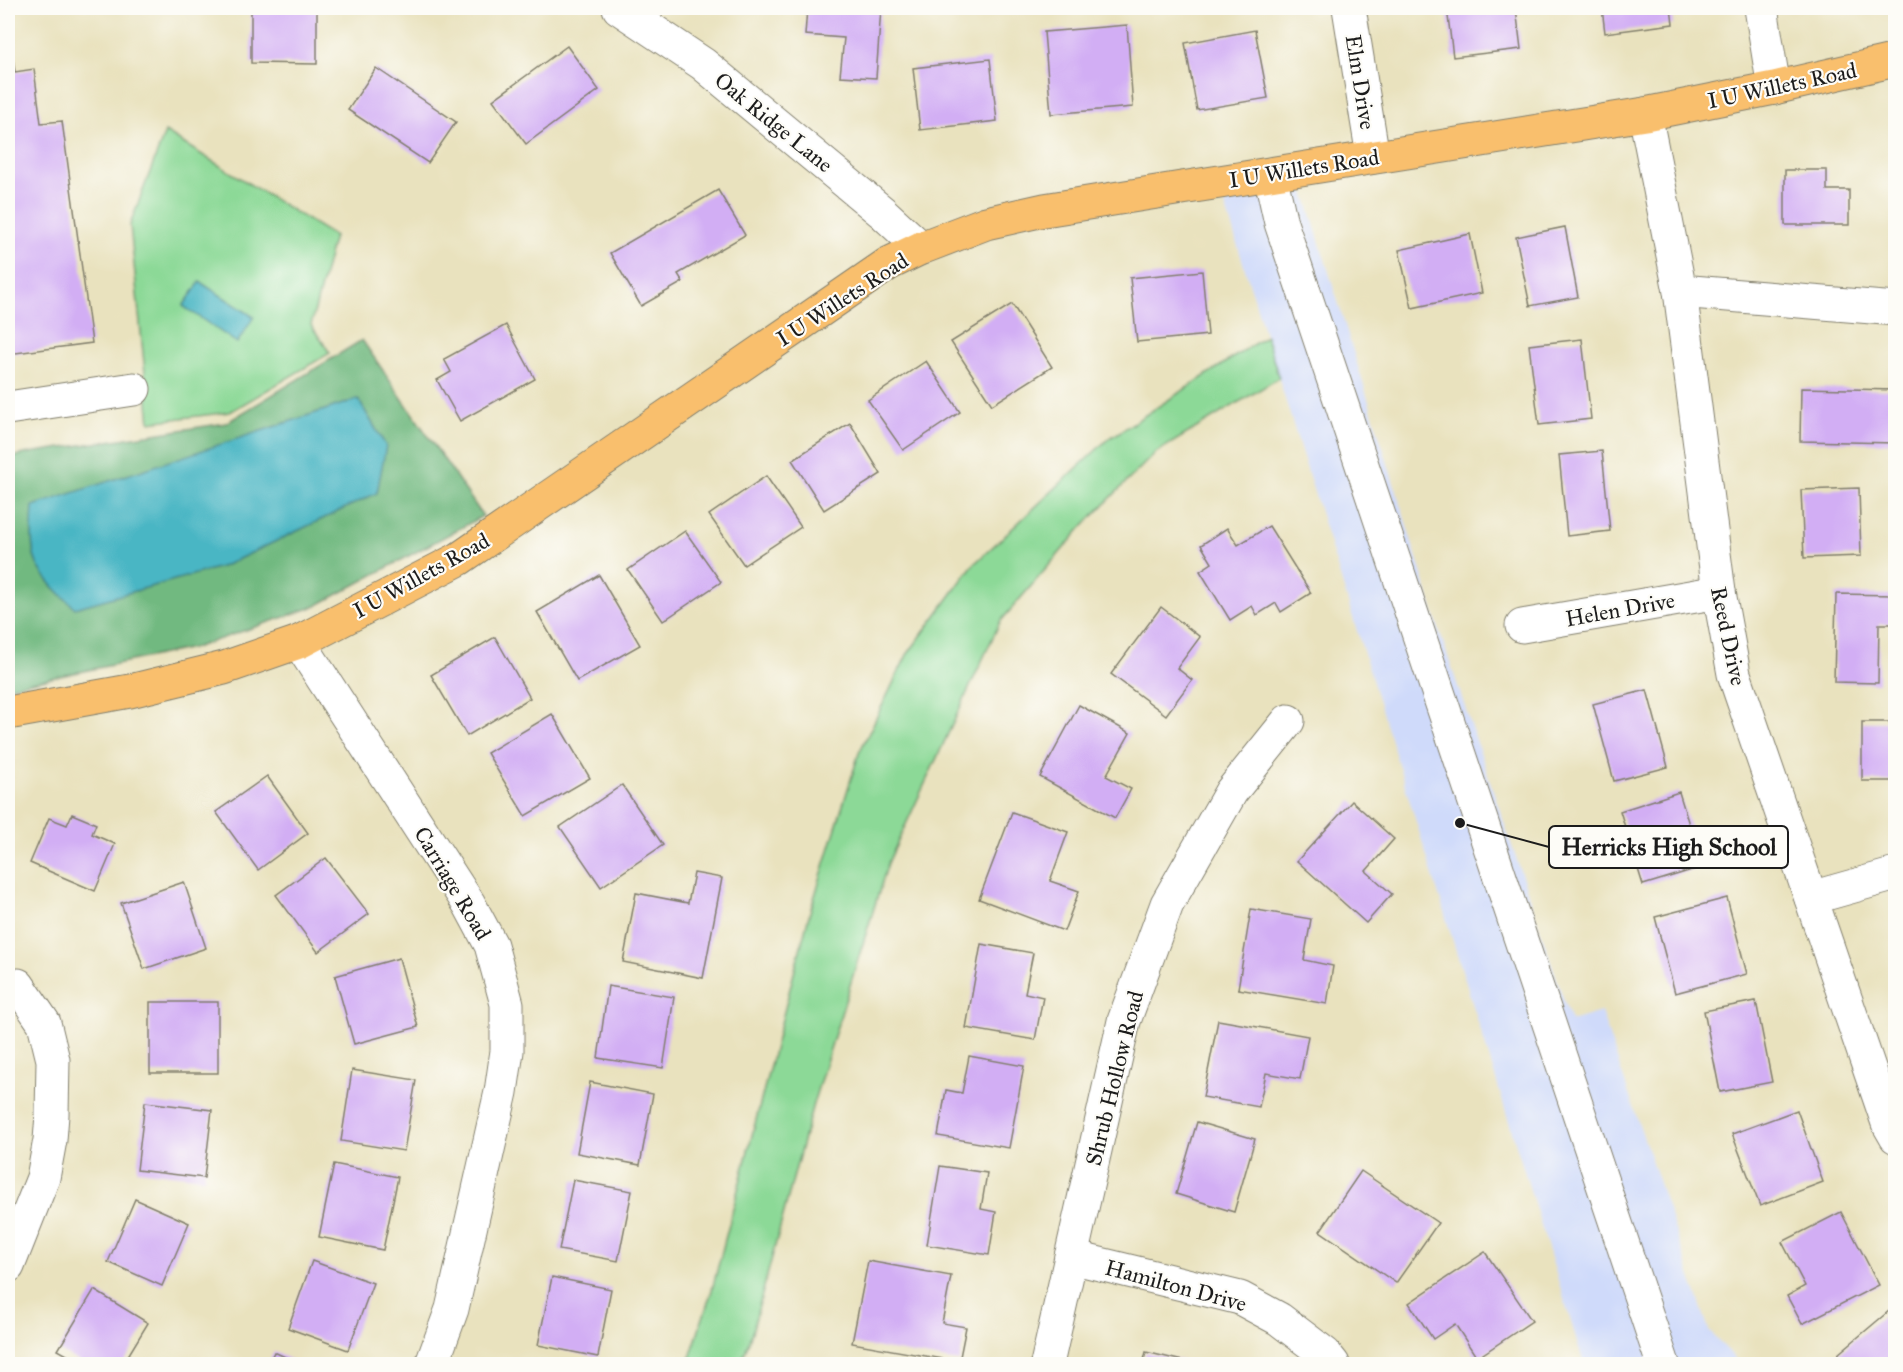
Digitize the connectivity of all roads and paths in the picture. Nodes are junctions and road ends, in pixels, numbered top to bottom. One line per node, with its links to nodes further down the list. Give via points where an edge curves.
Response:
1 (619, 8): 9 (street, Oak Ridge Lane, via 703,64)
2 (1349, 8): 7 (street, Elm Drive)
3 (1761, 8): 5 (street)
4 (1896, 60): 5 (main road, I U Willets Road)
5 (1774, 88): 6 (main road, I U Willets Road)
6 (1645, 114): 7 (main road, I U Willets Road); 10 (street, Reed Drive)
7 (1372, 157): 8 (main road, I U Willets Road)
8 (1270, 174): 9 (main road, I U Willets Road, via 1044,210 986,223); 28 (street, via 1281,223)
9 (921, 248): 16 (main road, I U Willets Road, via 888,264 459,559)
10 (1680, 291): 11 (street); 14 (street, Reed Drive)
11 (1896, 309)
12 (134, 388): 13 (street)
13 (8, 408)
14 (1719, 592): 15 (street, Helen Drive); 20 (street, Reed Drive, via 1734,674)
15 (1522, 626)
16 (299, 642): 17 (main road, I U Willets Road, via 224,668 130,691); 25 (street, Carriage Road, via 470,904 491,945 507,1004 507,1051 501,1092 452,1309)
17 (8, 713)
18 (1288, 721): 23 (street, Shrub Hollow Road, via 1231,792 1167,904 1124,1021)
19 (1896, 874): 20 (street)
20 (1811, 898): 22 (street, Reed Drive)
21 (18, 985): 24 (street, via 44,1023 53,1060 52,1115 43,1178)
22 (1896, 1137)
23 (1071, 1257): 26 (street, Shrub Hollow Road); 27 (street, Hamilton Drive, via 1240,1298 1279,1319 1325,1354)
24 (8, 1266)
25 (432, 1365)
26 (1047, 1365)
27 (1333, 1365)
28 (1663, 1365)

